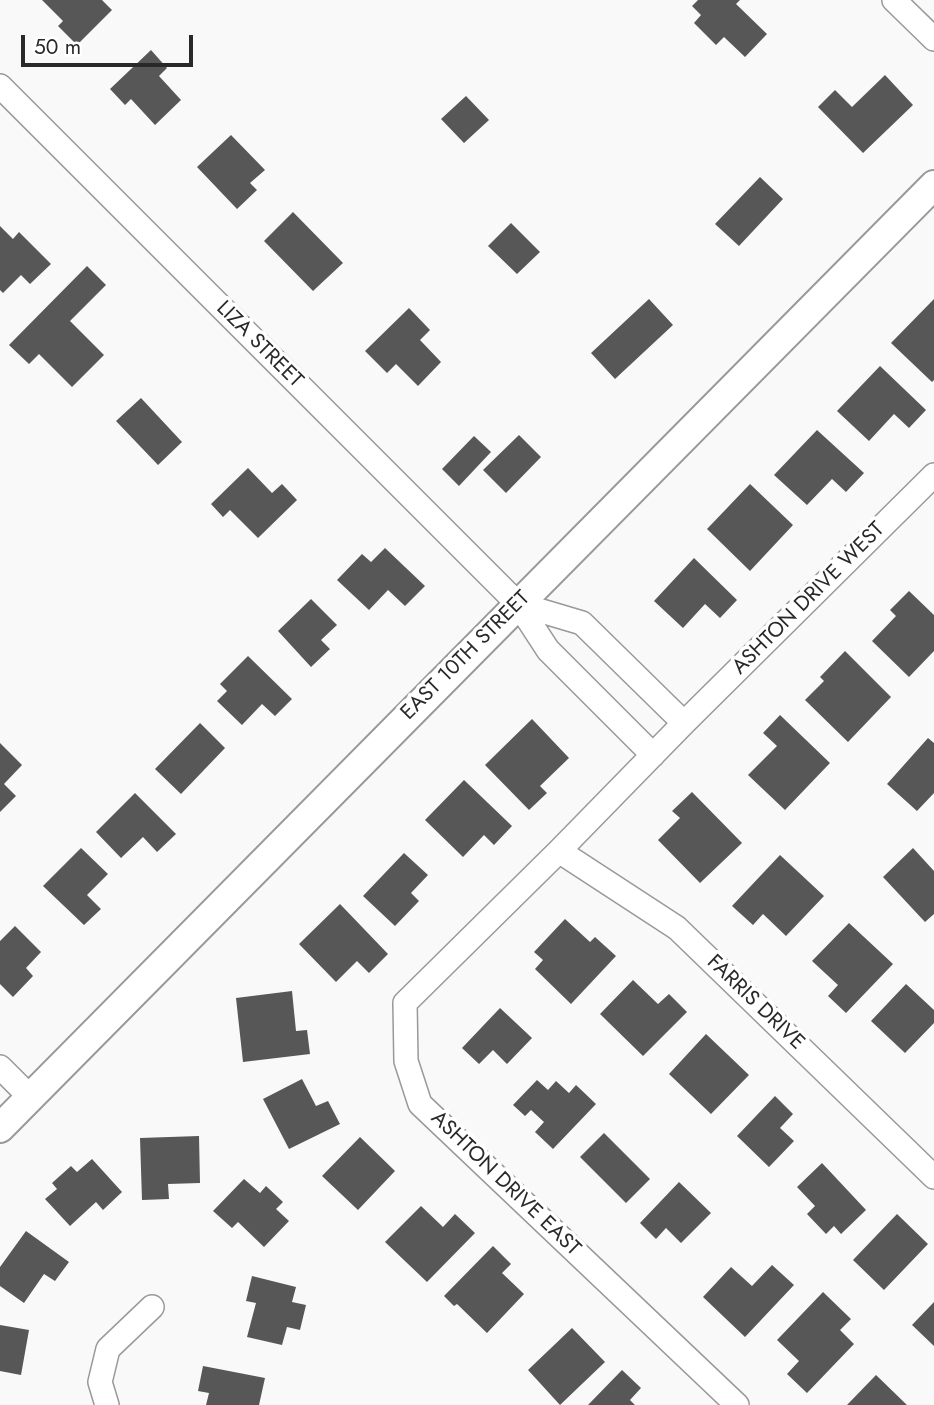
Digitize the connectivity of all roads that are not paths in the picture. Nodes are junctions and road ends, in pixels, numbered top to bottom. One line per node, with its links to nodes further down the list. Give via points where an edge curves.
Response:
1 (894, 0): 2 (street)
2 (934, 39)
3 (0, 86): 6 (street, LIZA STREET)
4 (934, 185): 6 (street, EAST 10TH STREET)
5 (934, 475): 7 (street, ASHTON DRIVE WEST)
6 (518, 604): 7 (street, via 582,622); 8 (street, LIZA STREET, via 548,650); 11 (street, EAST 10TH STREET)
7 (684, 723): 8 (street, ASHTON DRIVE EAST)
8 (653, 755): 9 (street, ASHTON DRIVE EAST)
9 (559, 851): 13 (street, FARRIS DRIVE, via 677,928); 16 (street, ASHTON DRIVE EAST, via 405,1003 406,1061 420,1104)
10 (0, 1067): 11 (street)
11 (30, 1097): 12 (street, EAST 10TH STREET)
12 (0, 1128)
13 (934, 1177)
14 (152, 1307): 15 (street, via 108,1349 100,1382)
15 (107, 1405)
16 (737, 1405)

